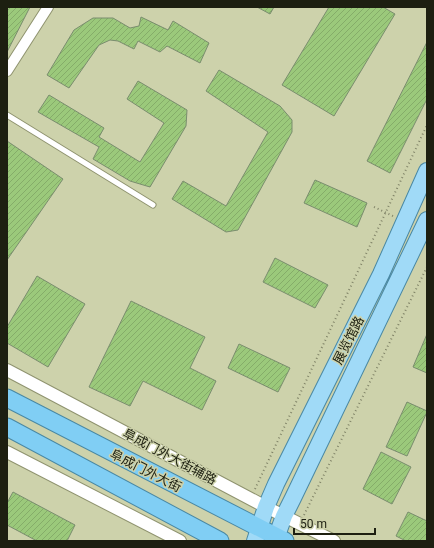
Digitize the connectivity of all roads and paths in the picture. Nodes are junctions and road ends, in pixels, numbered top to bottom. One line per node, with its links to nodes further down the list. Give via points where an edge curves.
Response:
1 (48, 7): 2 (street)
2 (7, 71)
3 (7, 115): 6 (lane)
4 (427, 124): 13 (path)
5 (427, 171): 14 (main road, 展览馆路, via 381,274)
6 (153, 205)
7 (427, 220): 15 (main road, 展览馆路)
8 (427, 267): 16 (path)
9 (7, 370): 13 (street, 阜成门外大街辅路)
10 (7, 398): 17 (highway, 阜成门外大街)
11 (7, 427): 20 (highway, 阜成门外大街)
12 (7, 452): 19 (street)
13 (250, 498): 14 (street, 阜成门外大街辅路)
14 (266, 507): 15 (street, 阜成门外大街辅路); 17 (main road, 展览馆路)
15 (284, 516): 16 (street, 阜成门外大街辅路); 18 (main road, 展览馆路)
16 (300, 523): 21 (street, 阜成门外大街辅路)
17 (257, 535): 18 (highway, 阜成门外大街)
18 (279, 540)
19 (180, 541)
20 (220, 541)
21 (334, 541)

